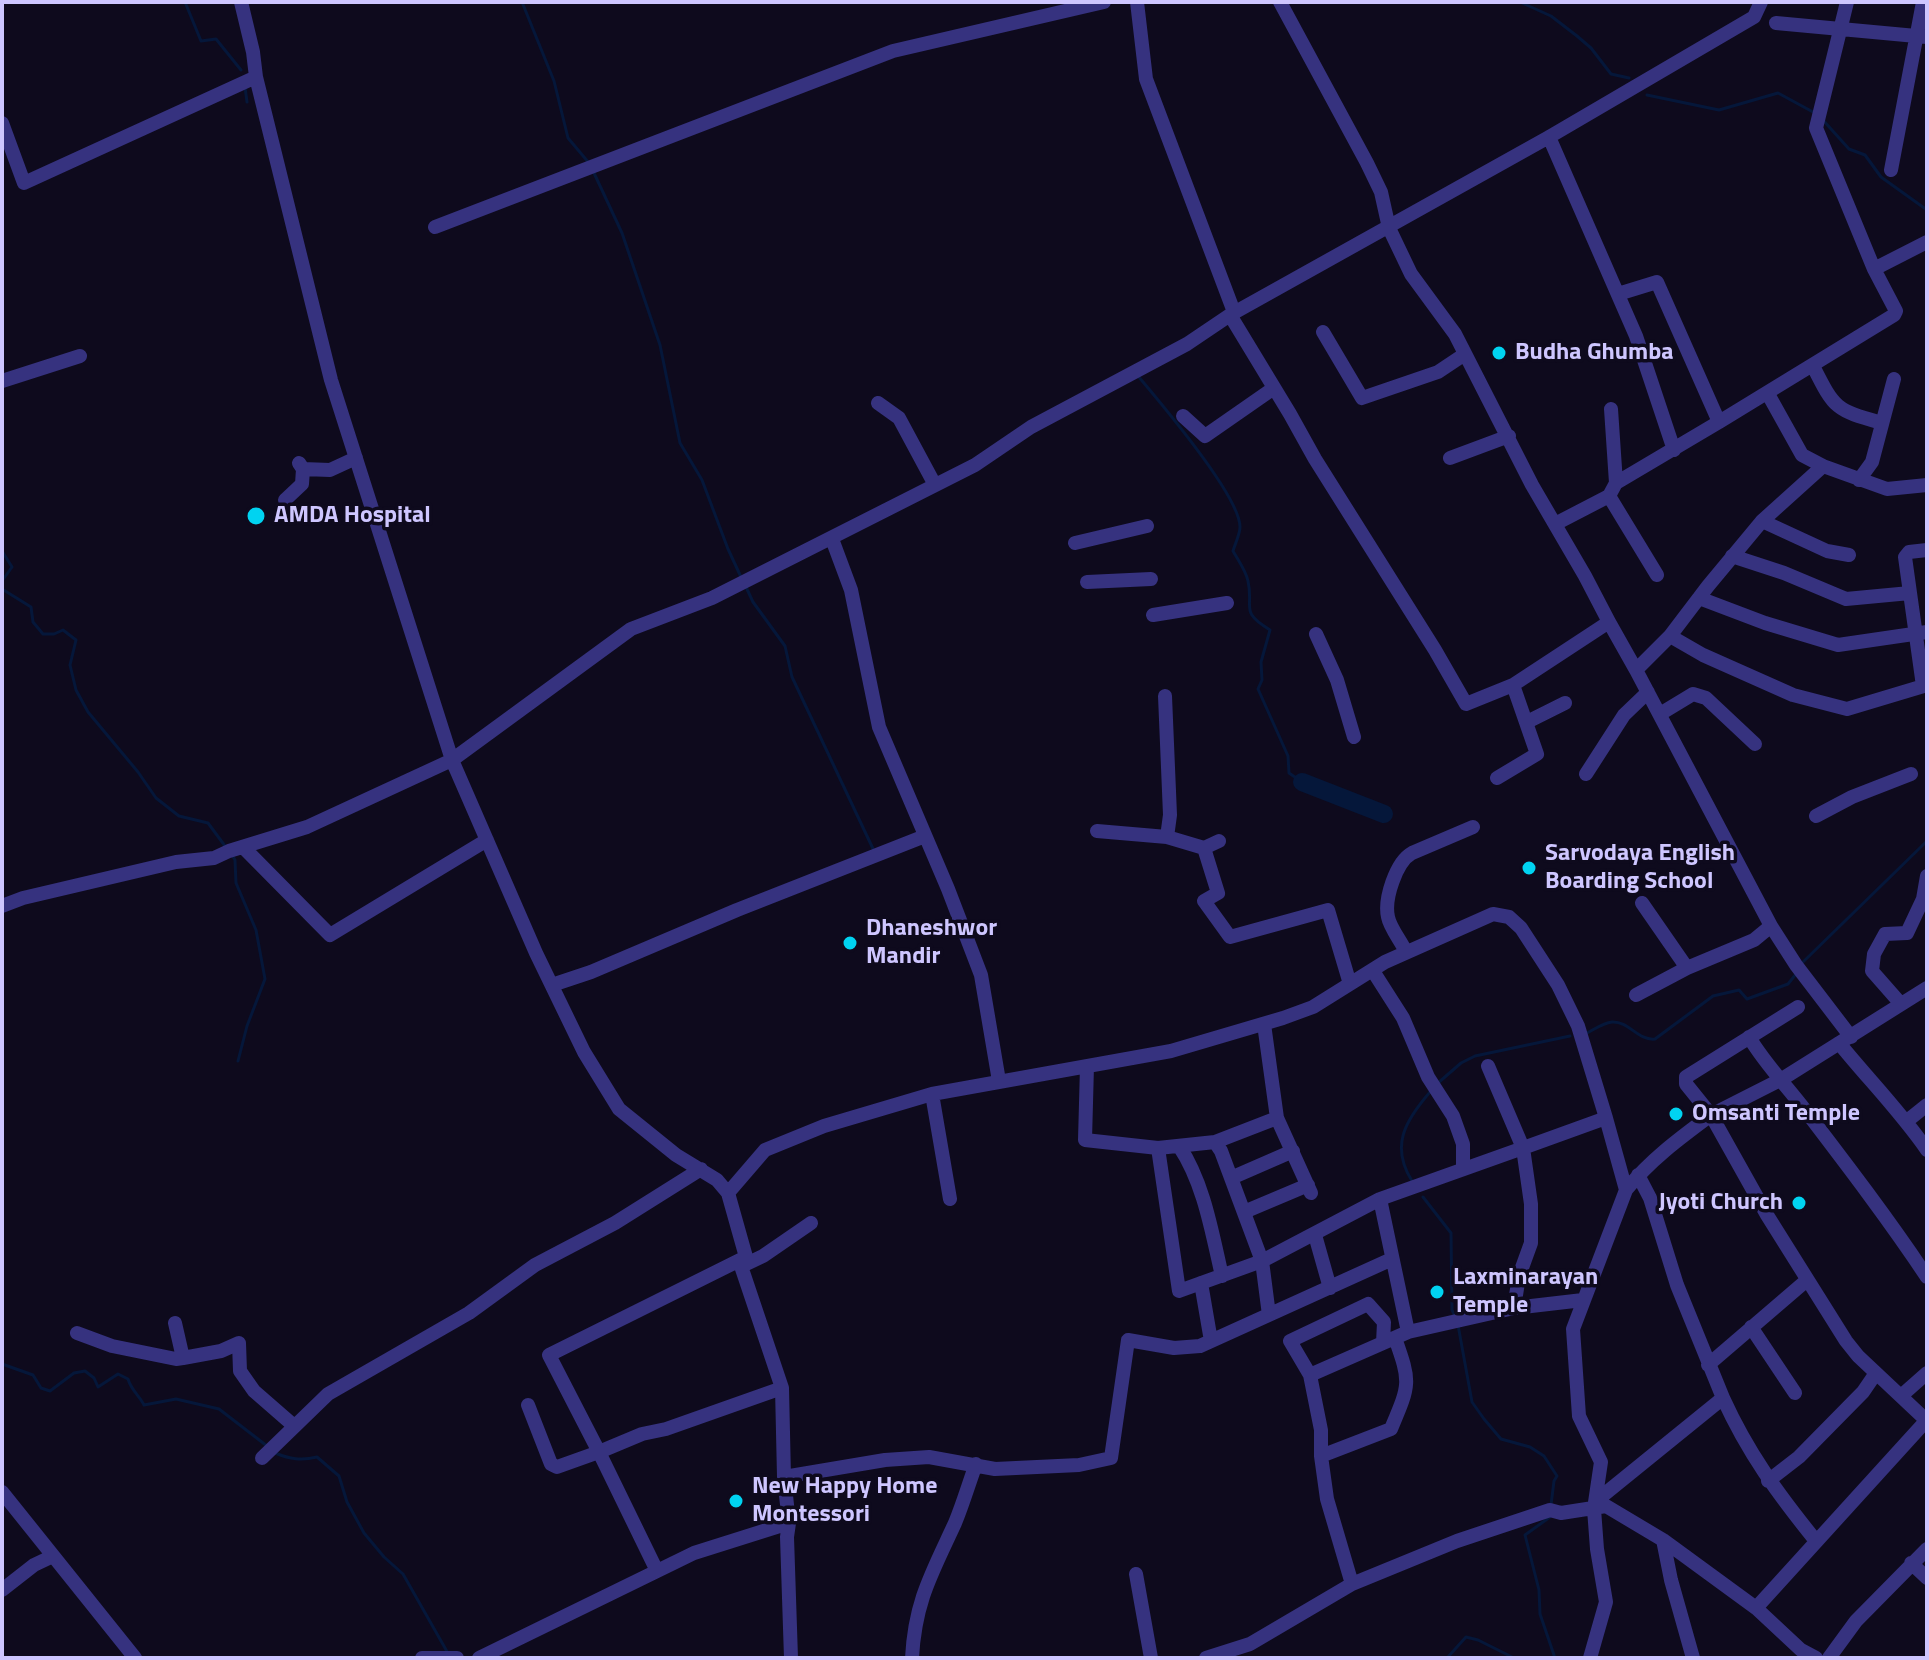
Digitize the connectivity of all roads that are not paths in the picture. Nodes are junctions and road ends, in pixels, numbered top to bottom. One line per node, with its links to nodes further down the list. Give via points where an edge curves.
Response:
1 (241, 2): 11 (street)
2 (1104, 2): 15 (street, via 893,51)
3 (1137, 2): 20 (street, via 1146,79)
4 (1280, 2): 16 (street, via 1381,192)
5 (1761, 2): 13 (street, via 1754,17)
6 (1847, 2): 9 (street)
7 (1923, 2): 10 (street)
8 (1776, 23): 9 (street)
9 (1841, 30): 10 (street); 18 (street, via 1816,128)
10 (1922, 36): 14 (street)
11 (256, 77): 12 (street, via 24,183); 36 (street, via 331,380)
12 (2, 123)
13 (1549, 137): 16 (street); 19 (street)
14 (1891, 170)
15 (435, 227)
16 (1389, 228): 20 (street); 22 (street, via 1416,283 1448,322)
17 (1927, 242): 18 (street)
18 (1874, 269): 24 (street, via 1894,315)
19 (1618, 294): 32 (street, via 1657,282); 35 (street)
20 (1232, 314): 27 (street); 40 (street)
21 (1323, 332): 22 (street, via 1362,398 1438,372)
22 (1465, 354): 34 (street)
23 (80, 356): 26 (street)
24 (1813, 366): 28 (street); 33 (street, via 1842,412)
25 (1894, 379): 33 (street)
26 (2, 381)
27 (1274, 388): 31 (street, via 1205,436); 64 (street, via 1466,704)
28 (1768, 394): 32 (street); 38 (street, via 1802,455)
29 (878, 403): 40 (street, via 899,418)
30 (1611, 409): 42 (street)
31 (1183, 416)
32 (1719, 422): 35 (street)
33 (1882, 423): 39 (street, via 1872,462)
34 (1509, 436): 37 (street); 45 (street)
35 (1674, 450): 42 (street)
36 (356, 458): 43 (street, via 330,470 301,466 302,484); 73 (street)
37 (1450, 458)
38 (1823, 466): 39 (street); 44 (street)
39 (1859, 480): 41 (street, via 1887,489)
40 (935, 485): 47 (street)
41 (1927, 485)
42 (1612, 490): 45 (street); 52 (street)
43 (285, 500)
44 (1762, 521): 50 (street, via 1827,551); 51 (street)
45 (1555, 524): 59 (street)
46 (1147, 526): 48 (street)
47 (832, 539): 73 (street, via 712,598 631,629); 80 (street, via 851,590 879,727)
48 (1075, 543)
49 (1927, 550): 55 (street, via 1905,557)
50 (1849, 555)
51 (1732, 556): 55 (street, via 1846,599); 56 (street)
52 (1657, 575)
53 (1151, 579): 54 (street)
54 (1087, 582)
55 (1910, 593): 60 (street)
56 (1699, 598): 60 (street, via 1838,645); 62 (street)
57 (1227, 603): 58 (street)
58 (1153, 615)
59 (1609, 622): 63 (street); 64 (street)
60 (1922, 633): 65 (street)
61 (1316, 634): 71 (street)
62 (1670, 636): 63 (street); 65 (street, via 1793,695 1847,709)
63 (1636, 670): 66 (street)
64 (1513, 685): 70 (street)
65 (1925, 685)
66 (1648, 692): 69 (street); 74 (street, via 1624,715)
67 (1165, 696): 81 (street)
68 (1565, 703): 70 (street)
69 (1660, 714): 72 (street, via 1693,694 1706,698); 89 (street)
70 (1527, 722): 76 (street, via 1537,754)
71 (1354, 737)
72 (1755, 744)
73 (452, 760): 82 (street); 84 (street, via 307,827)
74 (1586, 774)
75 (1911, 774): 77 (street)
76 (1497, 778)
77 (1816, 816)
78 (1473, 827): 90 (street, via 1412,853 1398,867 1388,916)
79 (1097, 831): 81 (street)
80 (925, 836): 94 (street); 105 (street, via 981,975)
81 (1167, 837): 85 (street)
82 (487, 840): 84 (street, via 330,935); 94 (street)
83 (1219, 841): 85 (street)
84 (244, 848): 88 (street)
85 (1204, 848): 93 (street, via 1218,893 1204,901 1230,937 1328,910)
86 (1927, 876): 97 (street, via 1907,933 1885,934 1874,954 1872,971)
87 (1642, 903): 91 (street)
88 (2, 906)
89 (1771, 926): 91 (street, via 1754,940); 101 (street)
90 (1406, 952): 92 (street); 110 (street, via 1493,914 1509,917 1531,941 1578,1026)
91 (1687, 968): 96 (street)
92 (1373, 971): 93 (street); 118 (street, via 1453,1116 1463,1144)
93 (1350, 984): 99 (street, via 1313,1007)
94 (552, 985): 119 (street, via 619,1109)
95 (1927, 988): 97 (street)
96 (1636, 995)
97 (1901, 1004): 101 (street)
98 (1798, 1007): 100 (street)
99 (1264, 1024): 102 (street, via 1171,1051); 109 (street)
100 (1749, 1037): 104 (street, via 1767,1067); 108 (street, via 1686,1077)
101 (1845, 1040): 104 (street); 111 (street, via 1872,1084)
102 (1087, 1066): 105 (street); 114 (street, via 1085,1140)
103 (1488, 1066): 115 (street)
104 (1782, 1079): 108 (street); 133 (street)
105 (999, 1081): 106 (street)
106 (932, 1094): 123 (street, via 765,1150); 124 (street)
107 (1927, 1105): 111 (street)
108 (1711, 1115): 120 (street); 134 (street)
109 (1277, 1118): 112 (street); 117 (street)
110 (1606, 1118): 115 (street); 122 (street)
111 (1907, 1121): 116 (street)
112 (1215, 1142): 113 (street); 121 (street)
113 (1179, 1146): 114 (street); 132 (street, via 1200,1192)
114 (1158, 1148): 135 (street, via 1179,1291)
115 (1523, 1148): 118 (street); 138 (street, via 1531,1243)
116 (1927, 1150)
117 (1293, 1151): 121 (street); 126 (street, via 1310,1189)
118 (1463, 1168): 125 (street)
119 (701, 1169): 123 (street); 156 (street, via 328,1394)
120 (1638, 1175): 122 (street); 146 (street)
121 (1231, 1178): 126 (street)
122 (1626, 1190): 137 (street)
123 (728, 1193): 131 (street)
124 (950, 1199)
125 (1380, 1199): 128 (street); 129 (street)
126 (1244, 1212): 130 (street)
127 (811, 1223): 131 (street, via 763,1256)
128 (1315, 1235): 130 (street); 136 (street)
129 (1392, 1259): 136 (street); 143 (street)
130 (1262, 1261): 132 (street); 139 (street)
131 (744, 1262): 150 (street); 157 (street, via 550,1353)
132 (1222, 1276): 135 (street)
133 (1927, 1277)
134 (1807, 1280): 141 (street); 147 (street, via 1846,1341)
135 (1201, 1283): 144 (street)
136 (1330, 1288): 139 (street)
137 (1583, 1300): 138 (street); 164 (street, via 1573,1329 1579,1416 1601,1462)
138 (1514, 1308): 143 (street)
139 (1269, 1315): 144 (street)
140 (175, 1323): 145 (street)
141 (1751, 1327): 146 (street); 151 (street)
142 (77, 1333): 145 (street, via 112,1346)
143 (1395, 1338): 149 (street); 149 (street, via 1368,1304 1290,1341); 158 (street, via 1409,1377 1391,1429)
144 (1211, 1341): 160 (street, via 1174,1348 1128,1340 1111,1458 1037,1469)
145 (183, 1358): 156 (street, via 239,1343 240,1371 254,1391)
146 (1708, 1365): 153 (street)
147 (1876, 1373): 152 (street); 162 (street, via 1799,1457)
148 (1927, 1373): 152 (street)
149 (1310, 1375): 158 (street)
150 (782, 1388): 157 (street); 161 (street)
151 (1795, 1393)
152 (1901, 1396): 155 (street)
153 (1723, 1398): 162 (street); 164 (street)
154 (528, 1405): 157 (street, via 551,1464 557,1467)
155 (1927, 1421): 167 (street)
156 (293, 1425): 159 (street)
157 (599, 1452): 171 (street)
158 (1321, 1456): 174 (street, via 1327,1499)
159 (262, 1458)
160 (976, 1464): 161 (street, via 929,1457); 182 (street, via 926,1581 913,1630)
161 (784, 1477): 165 (street)
162 (1768, 1481): 167 (street)
163 (2, 1492): 169 (street)
164 (1595, 1505): 166 (street, via 1606,1506); 174 (street, via 1537,1513); 185 (street, via 1606,1602)
165 (789, 1523): 171 (street, via 694,1553); 181 (street)
166 (1663, 1540): 176 (street); 186 (street)
167 (1816, 1541): 176 (street)
168 (1927, 1549): 170 (street)
169 (53, 1556): 175 (street); 177 (street)
170 (1911, 1563): 173 (street); 188 (street)
171 (657, 1571): 180 (street)
172 (1136, 1574): 183 (street)
173 (1927, 1578)
174 (1352, 1584): 184 (street, via 1250,1644)
175 (2, 1590)
176 (1756, 1608): 187 (street)
177 (135, 1658)
178 (422, 1658): 179 (street)
179 (457, 1658)
180 (479, 1658)
181 (791, 1658)
182 (912, 1658)
183 (1151, 1658)
184 (1206, 1658)
185 (1590, 1658)
186 (1693, 1658)
187 (1816, 1658)
188 (1829, 1658)

